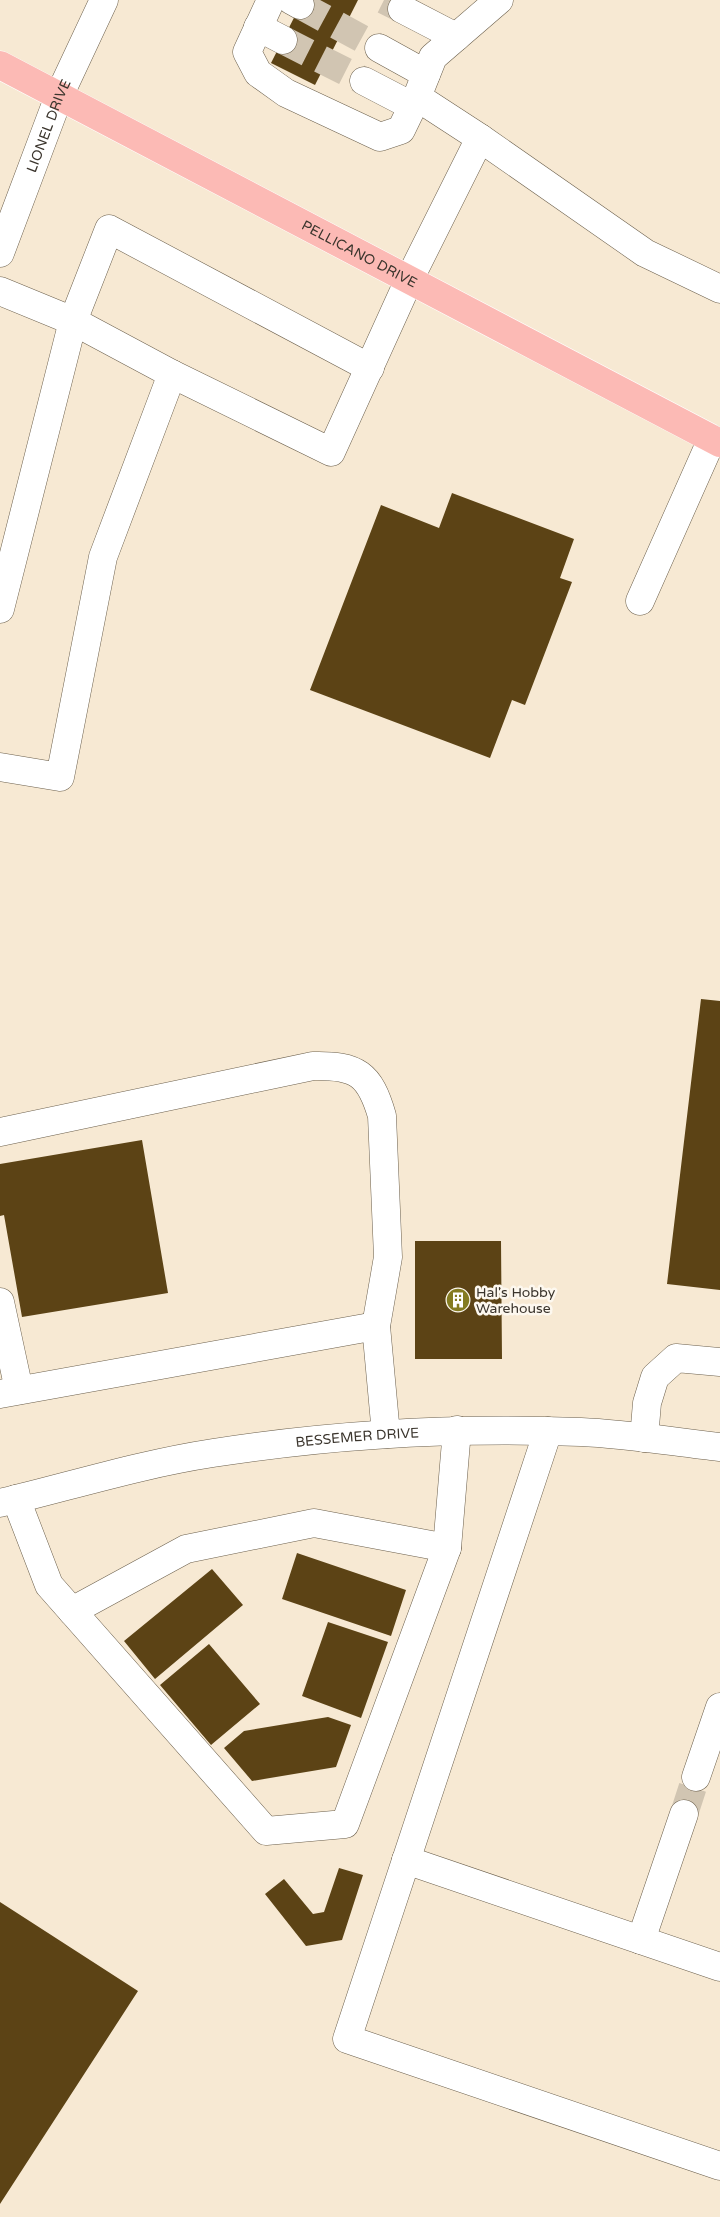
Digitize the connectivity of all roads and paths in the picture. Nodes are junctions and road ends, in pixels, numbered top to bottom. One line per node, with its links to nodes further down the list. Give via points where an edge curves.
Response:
1 (104, 0): 12 (street, LIONEL DRIVE)
2 (270, 0): 5 (street)
3 (492, 2): 6 (street)
4 (402, 9): 6 (street)
5 (258, 27): 7 (street); 11 (street, via 247,52 258,73 286,93 380,137 401,130)
6 (456, 37): 11 (street, via 433,57)
7 (283, 40)
8 (379, 48): 11 (street)
9 (0, 65): 12 (main road, PELLICANO DRIVE)
10 (364, 81): 11 (street)
11 (419, 92): 13 (street)
12 (58, 96): 14 (street, LIONEL DRIVE); 15 (main road, PELLICANO DRIVE)
13 (480, 138): 15 (street); 16 (street, via 645,253)
14 (0, 254)
15 (409, 280): 19 (street); 21 (main road, PELLICANO DRIVE)
16 (720, 290)
17 (0, 291): 18 (street)
18 (73, 321): 19 (street, via 110,229); 20 (street); 23 (street)
19 (370, 368): 20 (street, via 331,452)
20 (172, 374): 24 (street, via 103,557 60,777)
21 (716, 441): 22 (street)
22 (640, 601)
23 (0, 609)
24 (0, 766)
25 (0, 1132): 27 (street, via 312,1066 338,1065 363,1076 376,1095 382,1116 388,1258)
26 (0, 1302): 29 (street)
27 (376, 1326): 29 (street); 32 (street)
28 (720, 1362): 33 (street, via 676,1358 655,1376 647,1402)
29 (10, 1392)
30 (457, 1430): 31 (street, BESSEMER DRIVE); 32 (street, BESSEMER DRIVE); 36 (street)
31 (548, 1431): 33 (street, BESSEMER DRIVE); 41 (street)
32 (386, 1434): 35 (street, BESSEMER DRIVE, via 212,1453)
33 (644, 1438): 34 (street, BESSEMER DRIVE)
34 (720, 1447)
35 (8, 1501): 37 (street, via 49,1586)
36 (447, 1548): 37 (street, via 314,1523 186,1549); 37 (street, via 345,1824 266,1830)
37 (72, 1612)
38 (719, 1715): 39 (street)
39 (696, 1777)
40 (684, 1814): 42 (street)
41 (406, 1860): 42 (street); 44 (street, via 347,2039)
42 (641, 1940): 43 (street)
43 (720, 1966)
44 (720, 2166)

